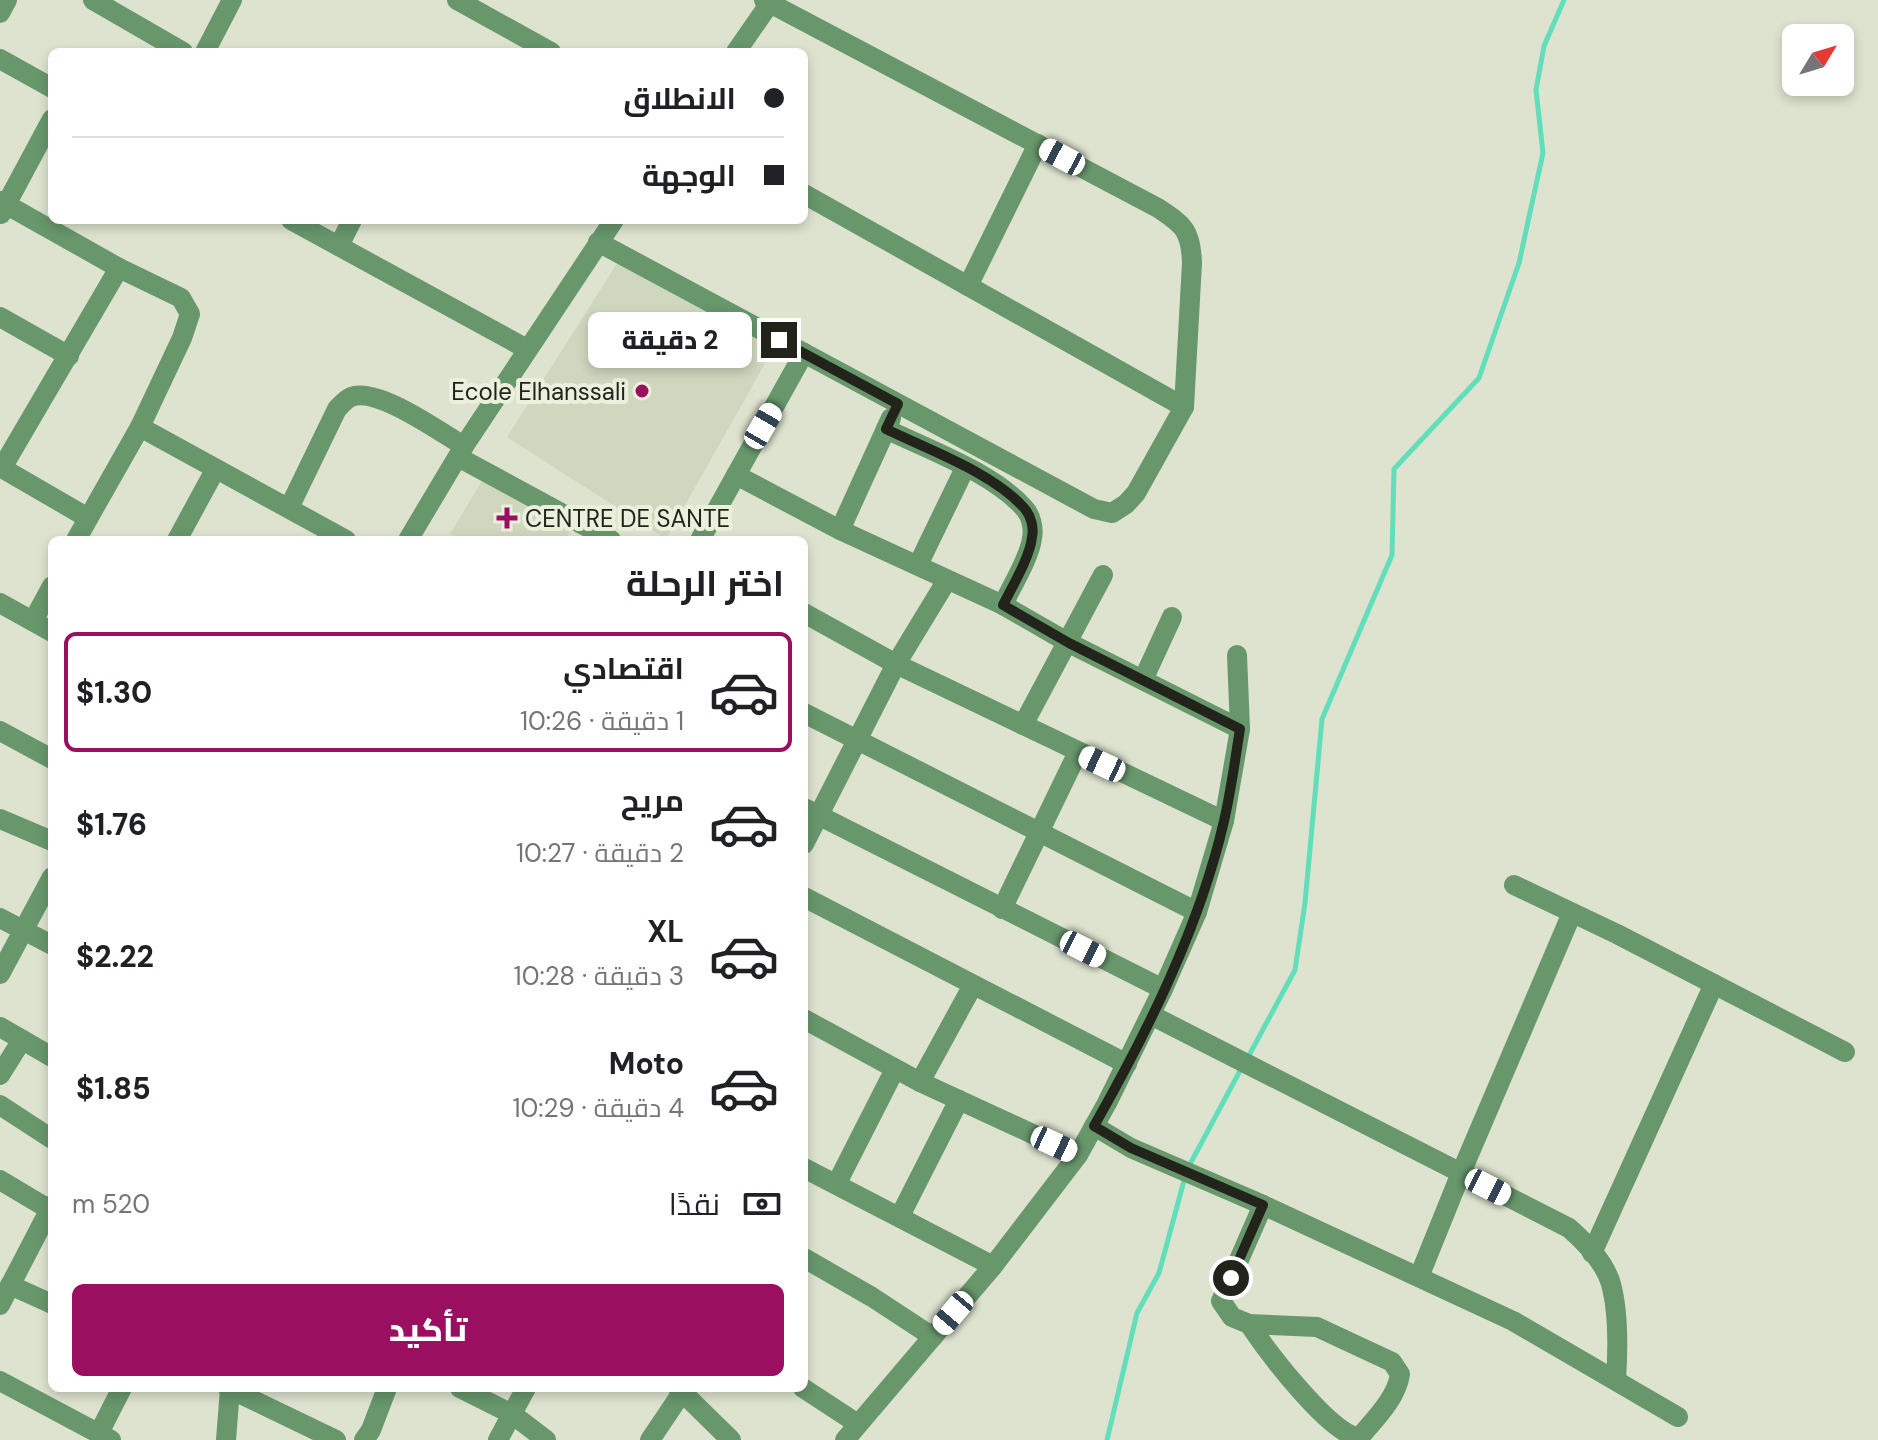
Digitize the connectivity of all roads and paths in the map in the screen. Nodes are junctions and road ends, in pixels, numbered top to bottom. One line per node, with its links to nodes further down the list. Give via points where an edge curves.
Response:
1 (7, 0): 7 (street)
2 (93, 0): 6 (street)
3 (232, 0): 9 (street)
4 (457, 0): 10 (street)
5 (769, 1): 11 (street); 15 (street)
6 (125, 8): 8 (street)
7 (0, 13)
8 (178, 48)
9 (207, 48)
10 (544, 48)
11 (739, 48)
12 (0, 59): 13 (street)
13 (48, 86)
14 (48, 126): 17 (street)
15 (1038, 144): 24 (street); 30 (street, via 1158,208 1188,233 1192,263)
16 (808, 196): 24 (street)
17 (2, 207): 23 (street)
18 (298, 224): 22 (street)
19 (350, 224): 22 (street)
20 (611, 224): 21 (street)
21 (598, 242): 26 (street); 27 (street)
22 (339, 246): 26 (street)
23 (119, 268): 28 (street); 31 (street, via 181,298 190,314)
24 (968, 286): 30 (street)
25 (0, 317): 28 (street)
26 (527, 349): 33 (street)
27 (804, 353): 29 (street); 37 (street)
28 (69, 356): 34 (street)
29 (898, 404): 30 (street, via 1094,509 1112,513 1136,493); 32 (street)
30 (1184, 407)
31 (140, 427): 36 (street); 39 (street)
32 (886, 429): 35 (street); 40 (street)
33 (461, 451): 38 (street, via 392,404 367,396 350,398 337,409); 44 (street); 45 (street)
34 (1, 468): 39 (street)
35 (965, 468): 47 (street); 52 (street, via 1005,490 1027,510 1032,524 1032,540)
36 (215, 470): 38 (street); 42 (street)
37 (736, 475): 40 (street); 46 (street)
38 (289, 508): 43 (street)
39 (88, 518): 41 (street)
40 (840, 530): 47 (street)
41 (78, 536)
42 (179, 536)
43 (339, 536)
44 (410, 536)
45 (604, 536)
46 (702, 536)
47 (918, 565): 49 (street)
48 (1103, 575): 57 (street)
49 (947, 580): 52 (street); 59 (street)
50 (48, 593): 55 (street)
51 (0, 603): 55 (street)
52 (1003, 605): 57 (street)
53 (808, 615): 59 (street)
54 (1172, 617): 60 (street)
55 (33, 621): 56 (street)
56 (48, 630)
57 (1069, 643): 60 (street); 62 (street)
58 (1237, 655): 63 (street)
59 (896, 664): 62 (street); 65 (street)
60 (1143, 680): 63 (street)
61 (808, 715): 65 (street)
62 (1023, 725): 66 (street)
63 (1240, 729): 70 (street)
64 (3, 739): 67 (street)
65 (859, 740): 68 (street); 71 (street)
66 (1078, 752): 70 (street); 71 (street)
67 (48, 757)
68 (811, 812): 76 (street)
69 (0, 819): 72 (street)
70 (1224, 821): 77 (street)
71 (1038, 833): 76 (street); 77 (street)
72 (48, 839)
73 (48, 884): 80 (street)
74 (1514, 885): 78 (street)
75 (808, 899): 84 (street)
76 (1002, 909): 85 (street)
77 (1197, 912): 85 (street)
78 (1572, 913): 83 (street); 102 (street)
79 (0, 918): 80 (street)
80 (23, 930): 81 (street); 82 (street)
81 (48, 943)
82 (0, 974)
83 (1714, 984): 91 (street); 109 (street)
84 (973, 985): 92 (street); 95 (street)
85 (1163, 989): 86 (street)
86 (1151, 1015): 92 (street); 102 (street)
87 (0, 1027): 89 (street)
88 (808, 1027): 93 (street)
89 (22, 1040): 90 (street); 94 (street)
90 (48, 1052)
91 (1845, 1052)
92 (1127, 1064): 98 (street)
93 (895, 1069): 95 (street); 104 (street)
94 (0, 1075)
95 (920, 1082): 96 (street)
96 (959, 1100): 100 (street); 108 (street)
97 (0, 1105): 99 (street)
98 (1094, 1126): 100 (street); 105 (street, via 1131,1148)
99 (48, 1136)
100 (1078, 1155): 111 (street)
101 (808, 1170): 104 (street)
102 (1461, 1173): 109 (street, via 1569,1228); 112 (street)
103 (0, 1180): 106 (street)
104 (837, 1183): 108 (street)
105 (1263, 1205): 112 (street); 115 (street, via 1221,1301 1232,1317)
106 (48, 1206)
107 (48, 1214): 113 (street)
108 (900, 1216): 111 (street)
109 (1592, 1253): 117 (street, via 1611,1282)
110 (808, 1260): 116 (street)
111 (993, 1266): 116 (street)
112 (1419, 1277): 117 (street, via 1513,1321)
113 (4, 1296): 114 (street)
114 (48, 1303)
115 (1249, 1324): 115 (street, via 1328,1419 1350,1436 1359,1438 1399,1383 1392,1362 1317,1327)
116 (933, 1337): 130 (street)
117 (1616, 1380): 129 (street)
118 (0, 1381): 131 (street)
119 (121, 1392): 131 (street)
120 (229, 1392): 133 (street)
121 (237, 1392): 134 (street)
122 (386, 1392): 132 (street)
123 (468, 1392): 128 (street)
124 (524, 1392): 128 (street)
125 (680, 1392): 137 (street)
126 (685, 1392): 138 (street)
127 (807, 1392): 130 (street)
128 (512, 1414): 135 (street); 136 (street)
129 (1678, 1417)
130 (852, 1432)
131 (105, 1437)
132 (374, 1437)
133 (226, 1440)
134 (336, 1440)
135 (498, 1440)
136 (546, 1440)
137 (650, 1440)
138 (731, 1440)

